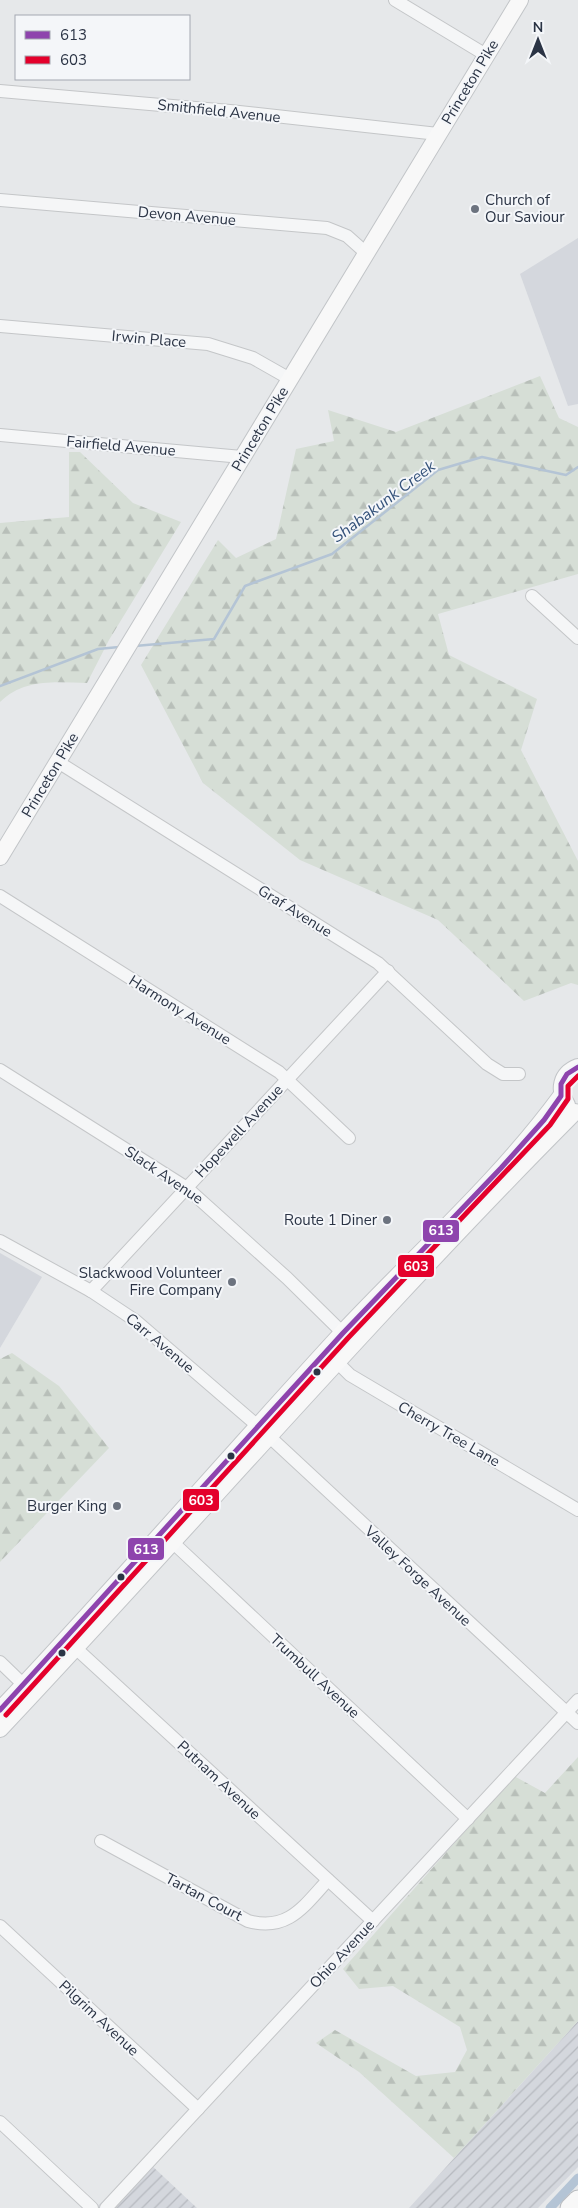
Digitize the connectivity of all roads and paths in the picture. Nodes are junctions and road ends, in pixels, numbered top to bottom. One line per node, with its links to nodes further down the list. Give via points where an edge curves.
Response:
1 (395, 0): 3 (street)
2 (520, 0): 3 (main road, Princeton Pike)
3 (486, 55): 5 (main road, Princeton Pike)
4 (0, 91): 5 (street, Smithfield Avenue, via 230,111)
5 (438, 134): 7 (main road, Princeton Pike)
6 (0, 200): 7 (street, Devon Avenue, via 328,228 347,236)
7 (366, 253): 9 (main road, Princeton Pike)
8 (0, 326): 9 (street, Irwin Place, via 208,344 253,358)
9 (290, 379): 11 (main road, Princeton Pike)
10 (0, 436): 11 (street, Fairfield Avenue)
11 (242, 457): 14 (main road, Princeton Pike)
12 (532, 596): 13 (street)
13 (578, 638)
14 (58, 762): 15 (main road, Princeton Pike); 17 (street, Graf Avenue)
15 (0, 857)
16 (0, 896): 21 (street, Harmony Avenue)
17 (388, 971): 20 (street, Graf Avenue, via 486,1064 502,1074); 21 (street, Hopewell Avenue)
18 (578, 1067): 22 (main road, via 563,1079)
19 (0, 1070): 25 (street, Slack Avenue)
20 (518, 1074)
21 (287, 1079): 24 (street, Harmony Avenue); 25 (street, Hopewell Avenue)
22 (561, 1096): 23 (main road); 26 (main road)
23 (577, 1112): 26 (main road)
24 (349, 1138)
25 (187, 1188): 28 (street, Hopewell Avenue); 29 (street, Slack Avenue)
26 (449, 1231): 29 (main road)
27 (0, 1241): 28 (street, Carr Avenue)
28 (90, 1291): 32 (street, Carr Avenue, via 136,1321)
29 (348, 1338): 30 (main road); 31 (main road)
30 (330, 1347): 31 (street, Cherry Tree Lane); 32 (main road)
31 (337, 1362): 32 (main road); 33 (street, Cherry Tree Lane, via 388,1398)
32 (264, 1432): 34 (main road); 40 (street, Valley Forge Avenue)
33 (578, 1510)
34 (168, 1537): 35 (main road); 43 (street, Trumbull Avenue)
35 (71, 1643): 37 (main road); 45 (street, Putnam Avenue)
36 (0, 1662): 37 (street)
37 (28, 1689): 39 (main road); 42 (main road)
38 (578, 1700): 40 (street, Ohio Avenue)
39 (0, 1710)
40 (566, 1713): 41 (street, Valley Forge Avenue); 43 (street, Ohio Avenue)
41 (578, 1724)
42 (0, 1729)
43 (468, 1818): 46 (street, Ohio Avenue)
44 (101, 1841): 45 (street, Tartan Court, via 258,1924 287,1920)
45 (328, 1880): 46 (street, Putnam Avenue)
46 (373, 1921): 48 (street, Ohio Avenue)
47 (0, 1926): 48 (street, Pilgrim Avenue)
48 (198, 2109): 52 (street, Ohio Avenue)
49 (0, 2122): 51 (street)
50 (578, 2200): 53 (highway)
51 (92, 2208)
52 (106, 2208)
53 (570, 2208)

